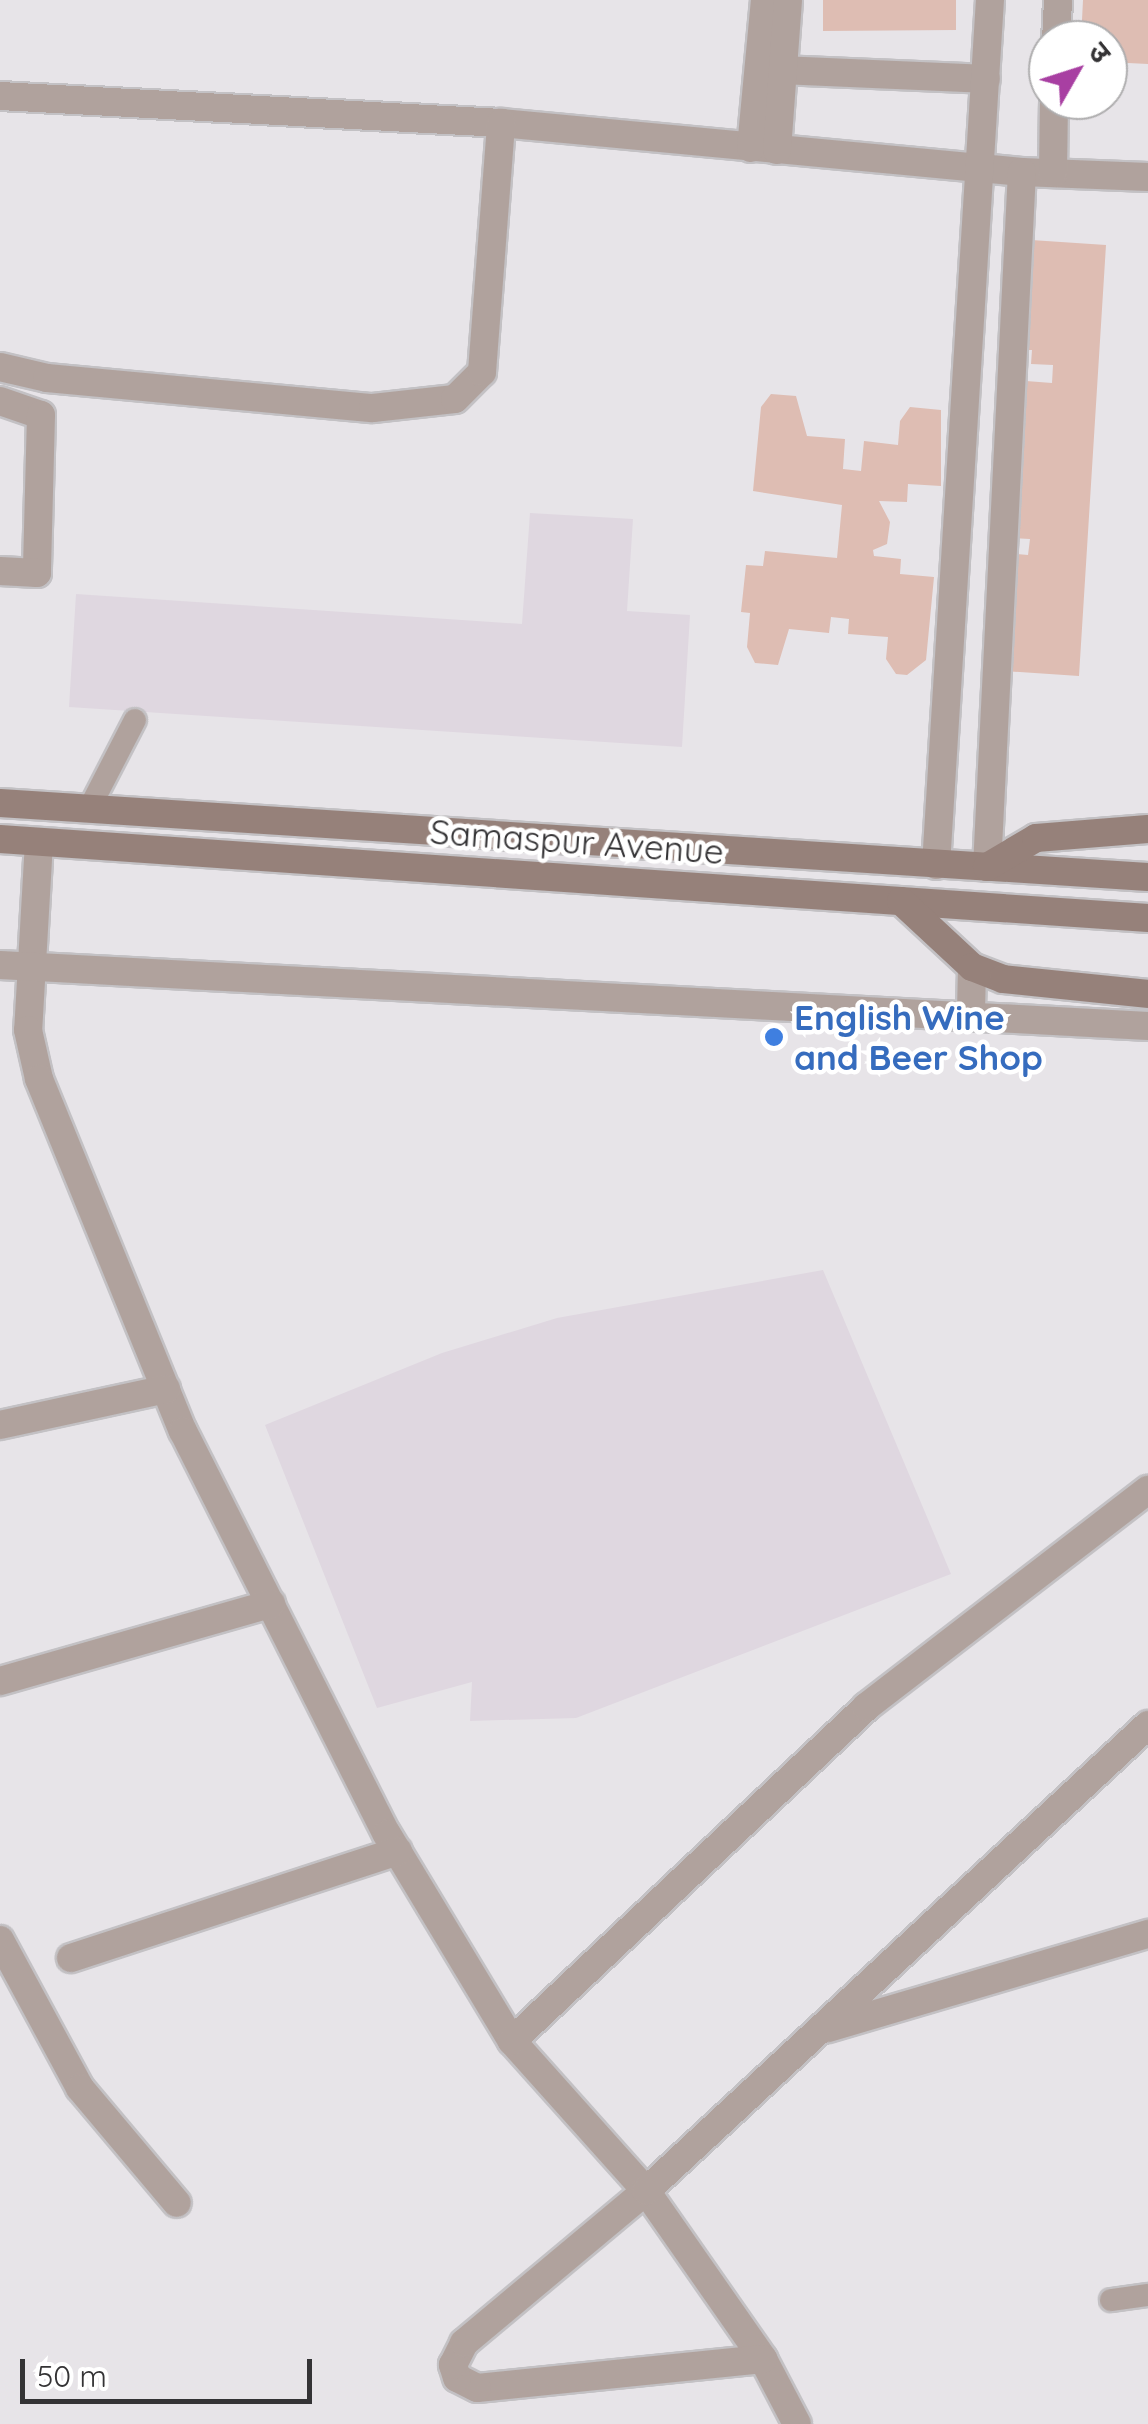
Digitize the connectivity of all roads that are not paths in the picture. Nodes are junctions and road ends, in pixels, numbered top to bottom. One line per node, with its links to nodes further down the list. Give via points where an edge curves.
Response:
1 (766, 0): 9 (street)
2 (788, 0): 4 (street)
3 (990, 0): 5 (street)
4 (783, 70): 5 (street); 9 (street)
5 (986, 79): 10 (street)
6 (0, 96): 8 (street)
7 (1054, 120): 12 (street)
8 (502, 123): 9 (street); 14 (street, via 482,372 456,399 373,408 47,378)
9 (764, 149): 10 (street)
10 (976, 167): 11 (street); 25 (street)
11 (1022, 172): 12 (street); 26 (street)
12 (1053, 173): 13 (street)
13 (1148, 177)
14 (0, 367)
15 (0, 401): 16 (street, via 41,416 37,573)
16 (0, 571)
17 (135, 720): 19 (lane)
18 (0, 803): 19 (main road, Samaspur Avenue)
19 (89, 809): 20 (main road, Samaspur Avenue)
20 (220, 817): 24 (main road); 25 (main road, Samaspur Avenue)
21 (1148, 829): 26 (main road, via 1036,838)
22 (0, 839): 23 (main road, Samaspur Avenue)
23 (39, 842): 24 (main road, Samaspur Avenue); 31 (street)
24 (217, 854): 28 (main road, Samaspur Avenue)
25 (936, 864): 26 (main road, Samaspur Avenue)
26 (987, 867): 27 (main road, Samaspur Avenue)
27 (1148, 877)
28 (901, 901): 29 (main road, Samaspur Avenue); 32 (main road)
29 (1148, 918)
30 (0, 964): 31 (street)
31 (30, 966): 34 (street); 36 (street, via 28,1030 38,1079)
32 (972, 967): 33 (main road, via 1003,979); 34 (street)
33 (1148, 994)
34 (971, 1012): 35 (street)
35 (1148, 1026)
36 (166, 1389): 37 (street); 39 (street)
37 (0, 1425)
38 (1148, 1490): 47 (street, via 866,1706)
39 (271, 1604): 40 (street); 42 (street)
40 (0, 1681)
41 (1148, 1725): 46 (street)
42 (398, 1851): 45 (street); 47 (street)
43 (1148, 1934): 46 (street)
44 (0, 1940): 49 (street, via 80,2088)
45 (71, 1958)
46 (824, 2030): 48 (street)
47 (512, 2041): 48 (street)
48 (646, 2191): 52 (street); 52 (street, via 464,2343 453,2366 456,2378 477,2388)
49 (177, 2203)
50 (1148, 2295): 51 (lane)
51 (1111, 2300)
52 (764, 2360): 53 (street)
53 (797, 2424)

